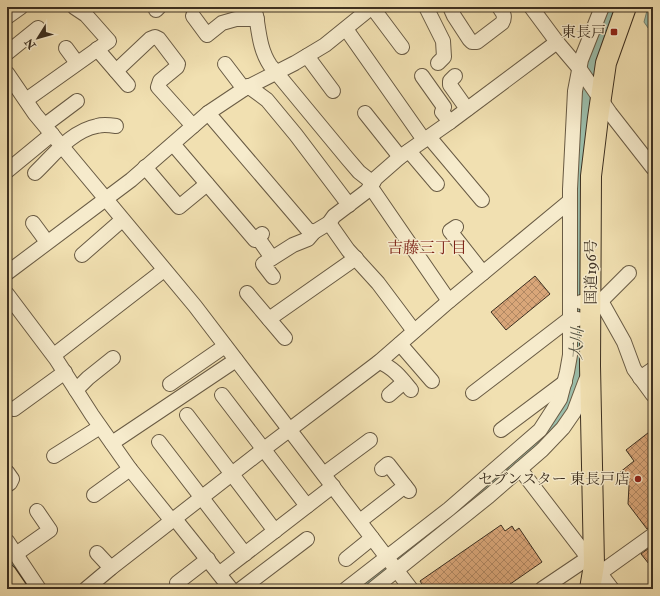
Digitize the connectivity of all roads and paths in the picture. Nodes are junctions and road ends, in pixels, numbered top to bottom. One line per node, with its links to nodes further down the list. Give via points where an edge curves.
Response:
1 (21, 7): 12 (street)
2 (74, 7): 18 (street, via 86,15 108,41)
3 (426, 7): 21 (street, via 443,41 444,58)
4 (450, 7): 5 (street, via 472,42 477,42 502,24 504,15)
5 (499, 7)
6 (531, 7): 15 (street)
7 (602, 7): 24 (street)
8 (626, 7): 34 (highway, 国道196号, via 606,63)
9 (370, 8): 14 (street); 16 (street)
10 (254, 12): 11 (street, via 222,23 207,35); 27 (street, via 262,52)
11 (192, 16)
12 (7, 17)
13 (38, 28): 19 (street)
14 (346, 29): 20 (street); 43 (street)
15 (557, 42): 24 (street); 36 (street)
16 (402, 47)
17 (66, 48): 22 (street)
18 (97, 49): 22 (street); 25 (street)
19 (7, 53)
20 (307, 56): 27 (street); 32 (street)
21 (438, 62)
22 (77, 63): 33 (street)
23 (225, 64): 31 (street)
24 (579, 68): 34 (street); 54 (street, via 575,91)
25 (116, 71): 30 (street); 41 (street, via 150,39 159,39 178,64 160,81 158,87)
26 (7, 73): 33 (street)
27 (276, 73): 31 (street); 53 (street)
28 (422, 76): 39 (street, via 444,107 442,112)
29 (455, 76): 36 (street, via 450,85)
30 (128, 86)
31 (246, 88): 37 (street); 57 (street, via 267,100)
32 (333, 91)
33 (26, 100): 42 (street)
34 (600, 100): 48 (street); 54 (highway, 国道196号, via 591,176)
35 (77, 101): 42 (street)
36 (467, 109): 39 (street)
37 (208, 113): 41 (street); 62 (street, via 308,230)
38 (365, 113): 46 (street)
39 (450, 122): 43 (street)
40 (116, 126): 45 (street, via 98,125 89,128)
41 (193, 126): 44 (street)
42 (48, 130): 45 (street); 49 (street)
43 (426, 139): 46 (street); 56 (street)
44 (173, 144): 47 (street); 51 (street)
45 (62, 147): 50 (street); 55 (street)
46 (405, 154): 52 (street); 53 (street)
47 (145, 167): 51 (street, via 179,207); 55 (street)
48 (653, 168)
49 (7, 171)
50 (35, 173)
51 (207, 184): 65 (street, via 255,240 260,236)
52 (437, 184)
53 (372, 185): 57 (street); 74 (street)
54 (577, 191): 69 (street); 75 (highway, 国道196号)
55 (105, 199): 58 (street); 63 (street)
56 (482, 200)
57 (348, 205): 60 (street)
58 (122, 220): 64 (street); 67 (street)
59 (33, 223): 63 (street)
60 (329, 223): 62 (street); 66 (street)
61 (456, 227): 69 (street, via 450,231)
62 (314, 232): 65 (street, via 308,239)
63 (48, 242): 68 (street)
64 (82, 255)
65 (272, 258): 71 (street, via 263,264)
66 (356, 258): 76 (street); 77 (street)
67 (164, 270): 80 (street); 81 (street)
68 (7, 273)
69 (483, 273): 74 (street)
70 (629, 273): 75 (street)
71 (273, 277)
72 (247, 293): 76 (street)
73 (7, 294): 81 (street)
74 (449, 301): 77 (street)
75 (582, 309): 87 (street, via 624,342); 89 (street); 92 (street); 96 (highway, 国道196号, via 590,366)
76 (269, 319): 78 (street)
77 (414, 331): 79 (street)
78 (285, 338)
79 (400, 344): 84 (street); 88 (street)
80 (225, 346): 83 (street); 90 (street)
81 (54, 355): 86 (street)
82 (113, 358): 91 (street)
83 (236, 360): 99 (street); 101 (street)
84 (379, 362): 94 (street, via 387,365 408,386); 99 (street)
85 (653, 369): 87 (street)
86 (65, 372): 91 (street); 97 (street)
87 (640, 378): 95 (street)
88 (432, 381)
89 (565, 382): 96 (street); 100 (street)
90 (170, 384)
91 (76, 390): 101 (street)
92 (473, 393)
93 (222, 395): 104 (street)
94 (389, 395)
95 (653, 395)
96 (576, 408): 108 (street, via 563,428); 128 (street, via 540,430 449,509); 133 (highway, 国道196号)
97 (14, 409)
98 (187, 415): 110 (street)
99 (290, 430): 104 (street); 111 (street)
100 (501, 430)
101 (105, 434): 105 (street); 106 (street)
102 (370, 440): 111 (street)
103 (159, 442): 115 (street)
104 (264, 450): 110 (street); 116 (street)
105 (57, 458)
106 (130, 469): 114 (street); 118 (street)
107 (382, 469): 119 (street, via 388,464 407,488)
108 (520, 470): 132 (street); 133 (street)
109 (7, 472): 112 (street, via 12,479)
110 (232, 474): 115 (street); 120 (street)
111 (324, 474): 113 (street)
112 (7, 485)
113 (333, 486): 116 (street); 119 (street)
114 (94, 495)
115 (202, 498): 118 (street); 127 (street)
116 (307, 506): 120 (street)
117 (37, 511): 126 (street, via 50,530)
118 (173, 520): 129 (street); 131 (street)
119 (360, 521): 122 (street)
120 (275, 531): 127 (street)
121 (653, 535): 133 (street)
122 (372, 538): 128 (street); 130 (street)
123 (307, 539): 139 (street, via 269,574)
124 (7, 541): 126 (street)
125 (97, 553): 131 (street)
126 (16, 554): 136 (street)
127 (245, 554): 134 (street)
128 (387, 558): 132 (street); 140 (street)
129 (208, 559): 134 (street); 135 (street)
130 (346, 559)
131 (112, 568): 137 (street)
132 (397, 571): 141 (street); 142 (street)
133 (593, 571): 143 (street); 144 (street)
134 (220, 573): 138 (street)
135 (177, 582)
136 (39, 589)
137 (86, 589)
138 (231, 589)
139 (241, 589)
140 (346, 589)
141 (373, 589)
142 (411, 589)
143 (542, 589)
144 (612, 589)

